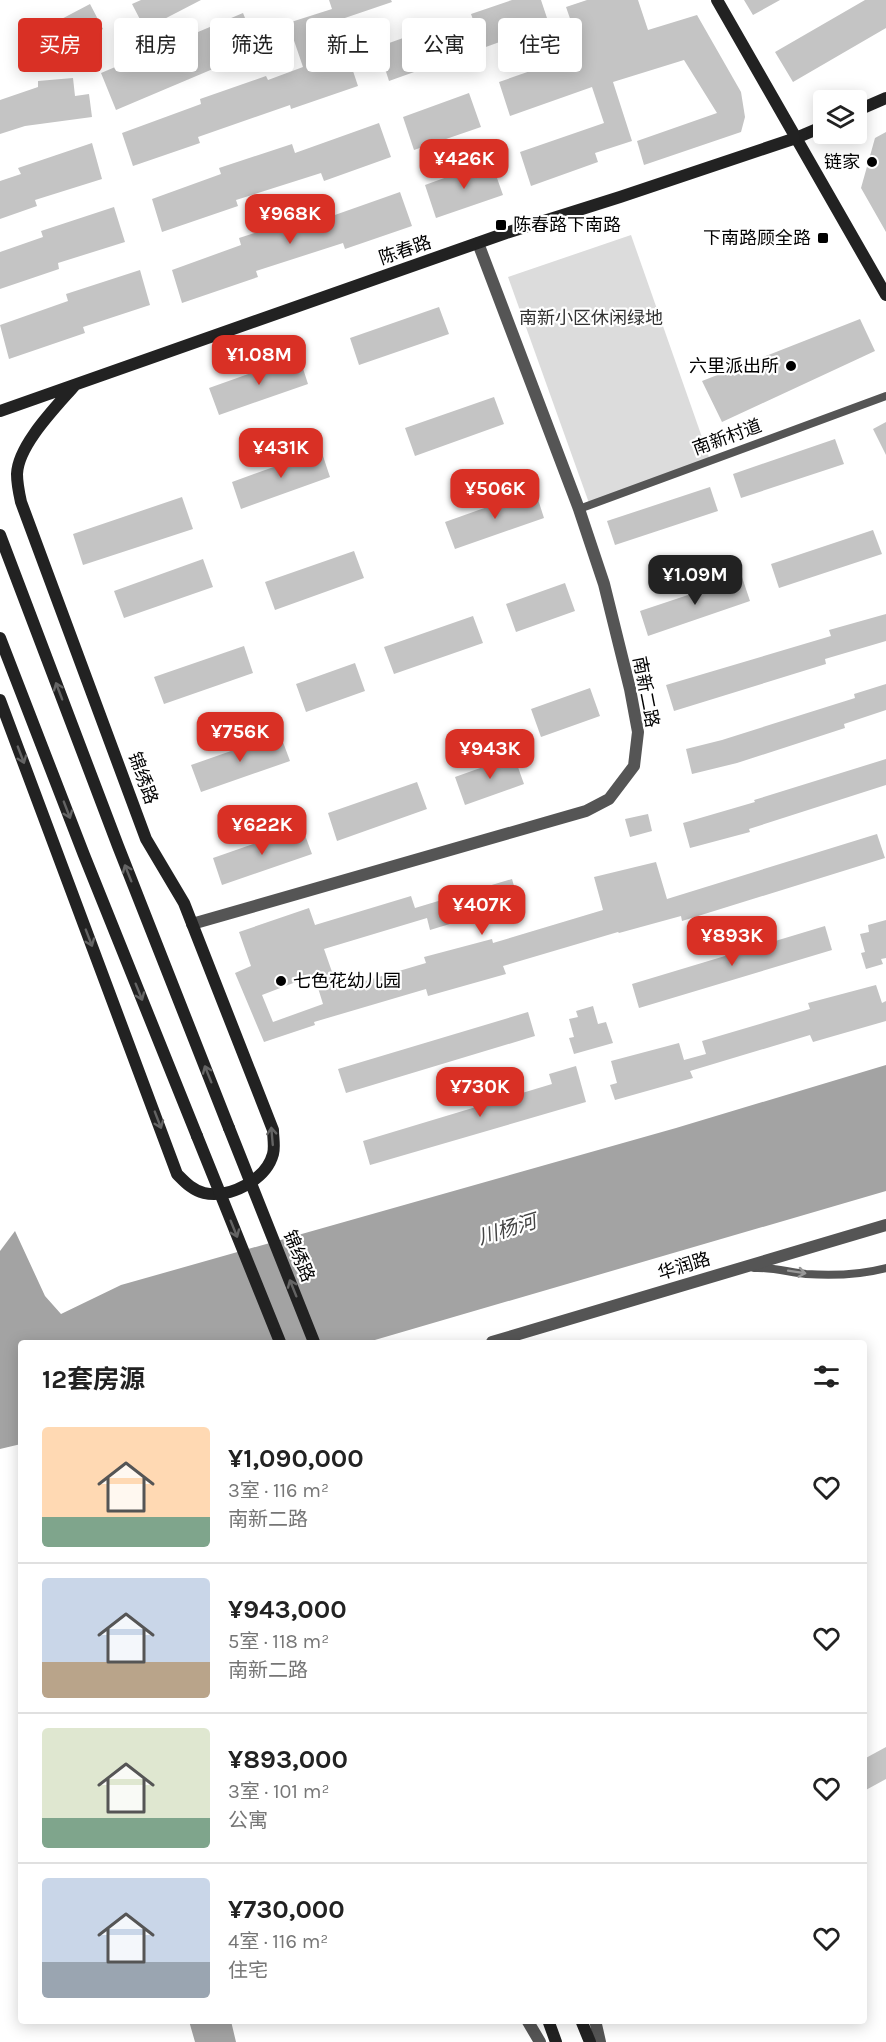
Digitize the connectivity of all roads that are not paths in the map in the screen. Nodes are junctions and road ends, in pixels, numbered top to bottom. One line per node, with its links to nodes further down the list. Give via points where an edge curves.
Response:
1 (717, 0): 5 (main road)
2 (886, 98): 3 (main road)
3 (867, 106)
4 (813, 131): 5 (main road, 陈春路)
5 (796, 138): 6 (main road, 陈春路); 7 (main road)
6 (478, 243): 8 (main road, 陈春路); 11 (street, 南新二路)
7 (886, 295)
8 (75, 385): 10 (main road, 陈春路); 15 (main road, 锦绣路, via 25,448 17,472 21,502 146,839)
9 (886, 396): 11 (lane, 南新村道)
10 (0, 411)
11 (579, 509): 15 (street, 南新二路, via 604,584 638,732 634,766 609,799 586,812)
12 (0, 535): 20 (main road, 锦绣路, one-way to 12, bridge)
13 (0, 638): 19 (main road, one-way to 19, bridge)
14 (0, 700): 15 (main road, 锦绣路, one-way to 15, via 177,1174 190,1187 205,1193 226,1192 247,1185 260,1174 273,1155 273,1130)
15 (192, 924)
16 (886, 1225): 18 (street, 华润路)
17 (886, 1268): 18 (lane, one-way to 17, via 848,1275)
18 (738, 1269): 21 (street, 华润路)
19 (279, 1340)
20 (313, 1340)
21 (499, 1340)
22 (529, 2024): 26 (street)
23 (549, 2024): 27 (main road)
24 (583, 2024): 28 (main road)
25 (596, 2024): 29 (street)
26 (540, 2042)
27 (556, 2042)
28 (590, 2042)
29 (600, 2042)

